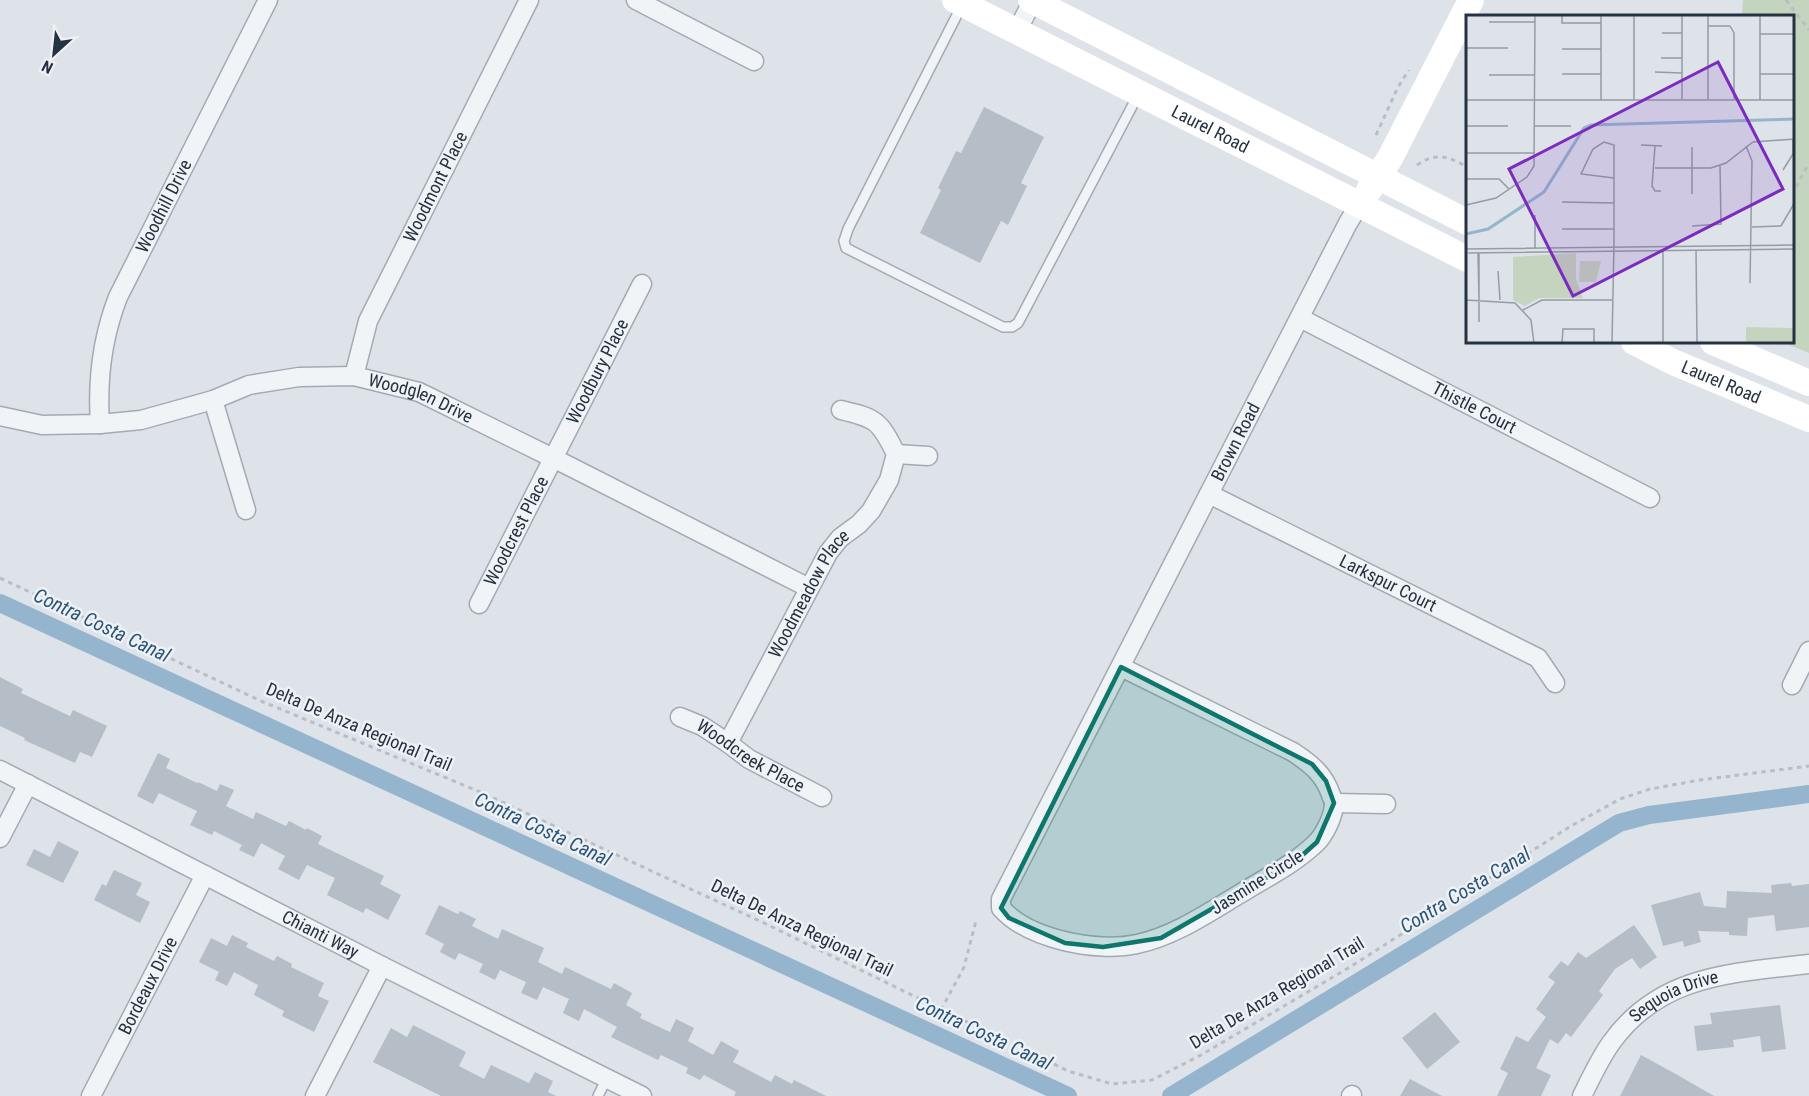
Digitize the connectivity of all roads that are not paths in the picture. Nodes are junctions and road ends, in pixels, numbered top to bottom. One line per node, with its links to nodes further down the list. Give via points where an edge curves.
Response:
1 (268, 0): 24 (street, Woodhill Drive, via 108,322 102,354)
2 (529, 0): 18 (street, Woodmont Place, via 368,321)
3 (636, 0): 8 (street)
4 (1032, 0): 7 (street); 10 (main road, Laurel Road)
5 (1471, 0): 10 (main road, Brown Road)
6 (959, 2): 7 (main road, Laurel Road); 9 (lane, via 848,229 846,248 1003,327 1012,327 1018,323)
7 (1017, 31): 9 (main road, Laurel Road)
8 (754, 61)
9 (1139, 93): 11 (main road, Laurel Road)
10 (1378, 177): 11 (main road, Brown Road); 12 (main road, Laurel Road)
11 (1359, 205): 13 (main road, Laurel Road); 15 (street, Brown Road)
12 (1466, 221)
13 (1466, 258)
14 (642, 284): 27 (street, Woodbury Place)
15 (1300, 318): 28 (street, Brown Road); 29 (street, Thistle Court)
16 (1638, 344): 23 (main road, Laurel Road)
17 (1718, 344): 19 (main road, Laurel Road)
18 (354, 376): 20 (street, Woodglen Drive, via 299,377 249,385); 27 (street, Woodglen Drive, via 419,392)
19 (1809, 383)
20 (213, 400): 24 (street, Woodglen Drive, via 141,420); 30 (street)
21 (840, 410): 25 (street, via 864,415 884,428)
22 (0, 416): 24 (street, Woodglen Drive, via 42,425)
23 (1809, 419)
24 (100, 424)
25 (896, 454): 26 (street); 31 (street, Woodmeadow Place, via 889,480 871,511 840,538)
26 (928, 456)
27 (554, 458): 31 (street, Woodglen Drive); 32 (street, Woodcrest Place)
28 (1209, 494): 34 (street, Brown Road); 35 (street, Larkspur Court, via 1538,658)
29 (1650, 498)
30 (246, 510)
31 (809, 588): 38 (street, Woodmeadow Place)
32 (479, 604)
33 (1809, 651): 36 (street)
34 (1121, 667): 42 (street, via 1312,764 1326,781); 46 (street, Brown Road)
35 (1555, 682)
36 (1792, 685)
37 (680, 717): 38 (street, Woodcreek Place)
38 (728, 743): 41 (street, Woodcreek Place, via 749,759)
39 (0, 770): 40 (street, Chianti Way)
40 (28, 784): 44 (street); 45 (street, Chianti Way)
41 (822, 797)
42 (1334, 804): 43 (street); 46 (street, Jasmine Circle, via 1317,842 1297,860 1190,923 1143,943 1103,947 1065,943 1009,918 1001,908)
43 (1386, 804)
44 (0, 838)
45 (205, 875): 48 (street, Chianti Way); 50 (street, Bordeaux Drive)
46 (1006, 888)
47 (1809, 964): 54 (street, Sequoia Drive, via 1714,976 1676,989 1625,1026 1611,1043)
48 (382, 966): 49 (street, Chianti Way); 51 (street)
49 (607, 1078): 52 (lane); 53 (street, Chianti Way)
50 (91, 1096)
51 (315, 1096)
52 (598, 1096)
53 (642, 1096)
54 (1582, 1096)

